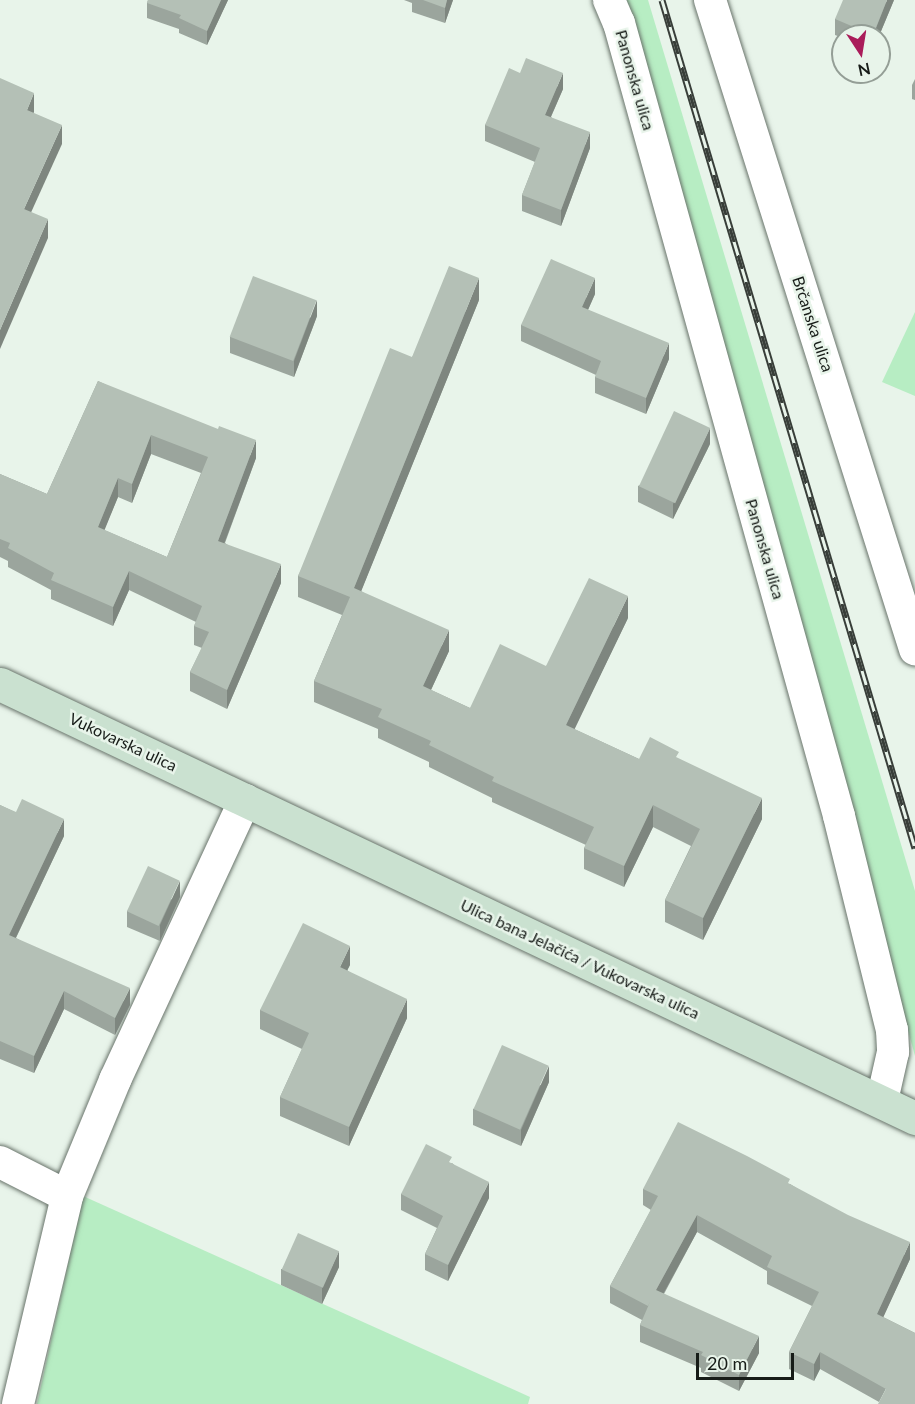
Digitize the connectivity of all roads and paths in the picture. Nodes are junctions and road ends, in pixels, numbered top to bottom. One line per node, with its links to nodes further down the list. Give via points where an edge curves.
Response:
1 (609, 0): 6 (street, Panonska ulica, via 619,23 859,895 892,1030 893,1052)
2 (710, 0): 3 (street, Brčanska ulica)
3 (915, 649)
4 (0, 684): 5 (main road, Vukovarska ulica)
5 (245, 800): 6 (main road, Ulica bana Jelačića / Vukovarska ulica); 9 (street, via 115,1080)
6 (882, 1101): 7 (main road, Ulica bana Jelačića / Vukovarska ulica)
7 (915, 1118)
8 (0, 1162): 9 (street)
9 (67, 1196): 10 (street)
10 (18, 1404)

